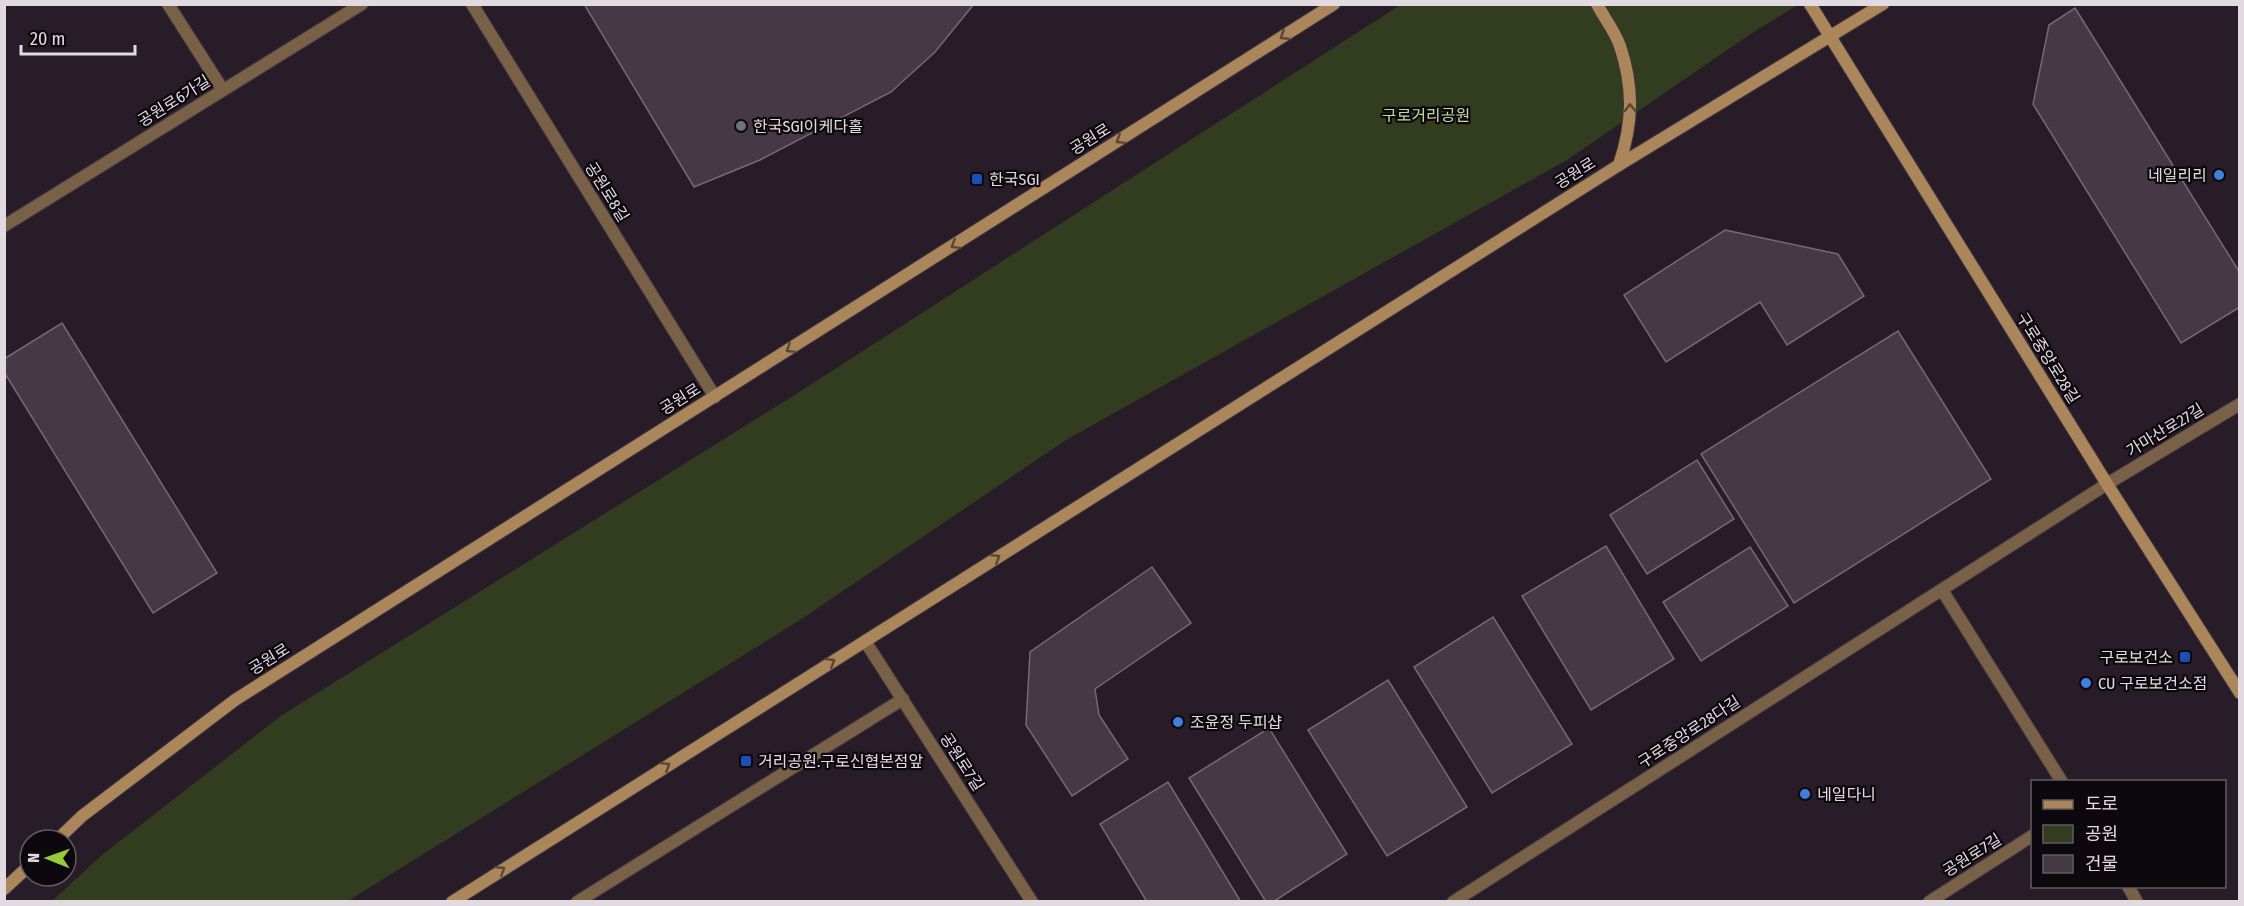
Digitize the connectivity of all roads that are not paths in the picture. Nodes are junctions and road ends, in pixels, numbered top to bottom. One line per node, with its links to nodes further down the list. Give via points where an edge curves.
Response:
1 (168, 4): 9 (street)
2 (362, 4): 9 (street, 공원로6가길)
3 (472, 4): 12 (street, 공원로8길)
4 (1334, 4): 12 (main road, 공원로, one-way to 12)
5 (1597, 4): 10 (main road, 공원로, one-way to 5, via 1628,139 1631,111 1628,79 1619,44)
6 (1810, 4): 8 (main road, 구로중앙로28길)
7 (1883, 4): 8 (main road, 공원로)
8 (1831, 38): 10 (main road, 공원로); 14 (main road, 구로중앙로28길)
9 (223, 90): 11 (street, 공원로6가길)
10 (1619, 165): 16 (main road, 공원로, one-way to 10)
11 (4, 226)
12 (715, 397): 20 (main road, 공원로, via 235,700)
13 (2240, 404): 14 (street, 가마산로27길)
14 (2107, 484): 15 (street, 구로중앙로28다길); 17 (main road, 구로중앙로28길)
15 (1942, 590): 19 (street); 28 (street, 구로중앙로28다길)
16 (865, 641): 18 (street, 공원로7길); 25 (main road, 공원로, one-way to 16)
17 (2240, 693)
18 (903, 699): 26 (street); 27 (street, 공원로7길)
19 (2061, 780)
20 (70, 828)
21 (2031, 837): 29 (street, 공원로7길)
22 (18, 876): 24 (main road)
23 (2129, 888): 30 (street)
24 (4, 889)
25 (452, 902)
26 (577, 902)
27 (1032, 902)
28 (1453, 902)
29 (1929, 902)
30 (2137, 902)

